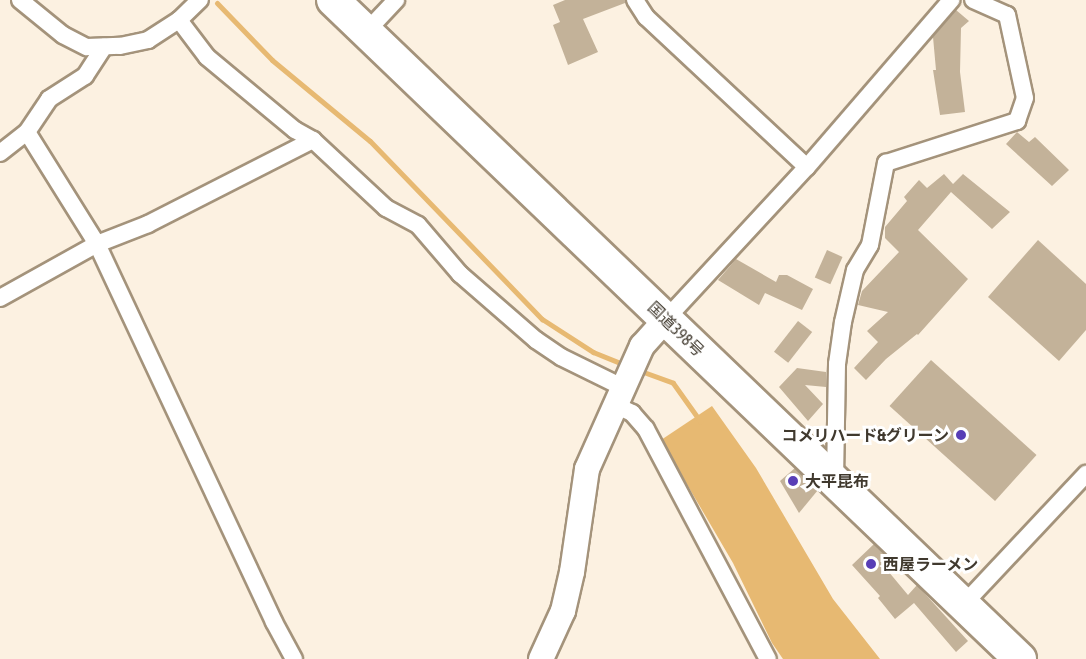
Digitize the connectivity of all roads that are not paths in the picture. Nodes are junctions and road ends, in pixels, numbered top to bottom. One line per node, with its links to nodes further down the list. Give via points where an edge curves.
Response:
1 (20, 0): 10 (street, via 63,35 87,47)
2 (200, 0): 8 (street)
3 (333, 0): 9 (highway, 国道398号)
4 (396, 0): 9 (street)
5 (635, 0): 14 (street, via 646,17)
6 (951, 0): 14 (street)
7 (973, 0): 20 (street, via 1007,15 1025,98 1017,121 885,164 870,245 855,270 843,322 837,364)
8 (179, 20): 10 (street, via 148,40); 12 (street, via 207,57)
9 (366, 32): 17 (highway, 国道398号)
10 (104, 46): 11 (street, via 85,76 49,99)
11 (27, 132): 13 (street); 15 (street)
12 (313, 140): 15 (street, via 148,224); 18 (street, via 386,208 417,225 460,274 536,340)
13 (0, 153)
14 (807, 167): 17 (street)
15 (97, 244): 16 (street); 22 (street)
16 (0, 298)
17 (666, 319): 18 (street, via 642,345); 20 (highway, 国道398号)
18 (621, 390): 23 (street, via 587,469 567,592); 24 (street, via 632,413 646,429)
19 (1086, 474): 21 (street)
20 (835, 480): 21 (highway, 国道398号)
21 (963, 605): 25 (highway, 国道398号)
22 (294, 659)
23 (541, 659)
24 (768, 659)
25 (1020, 659)

